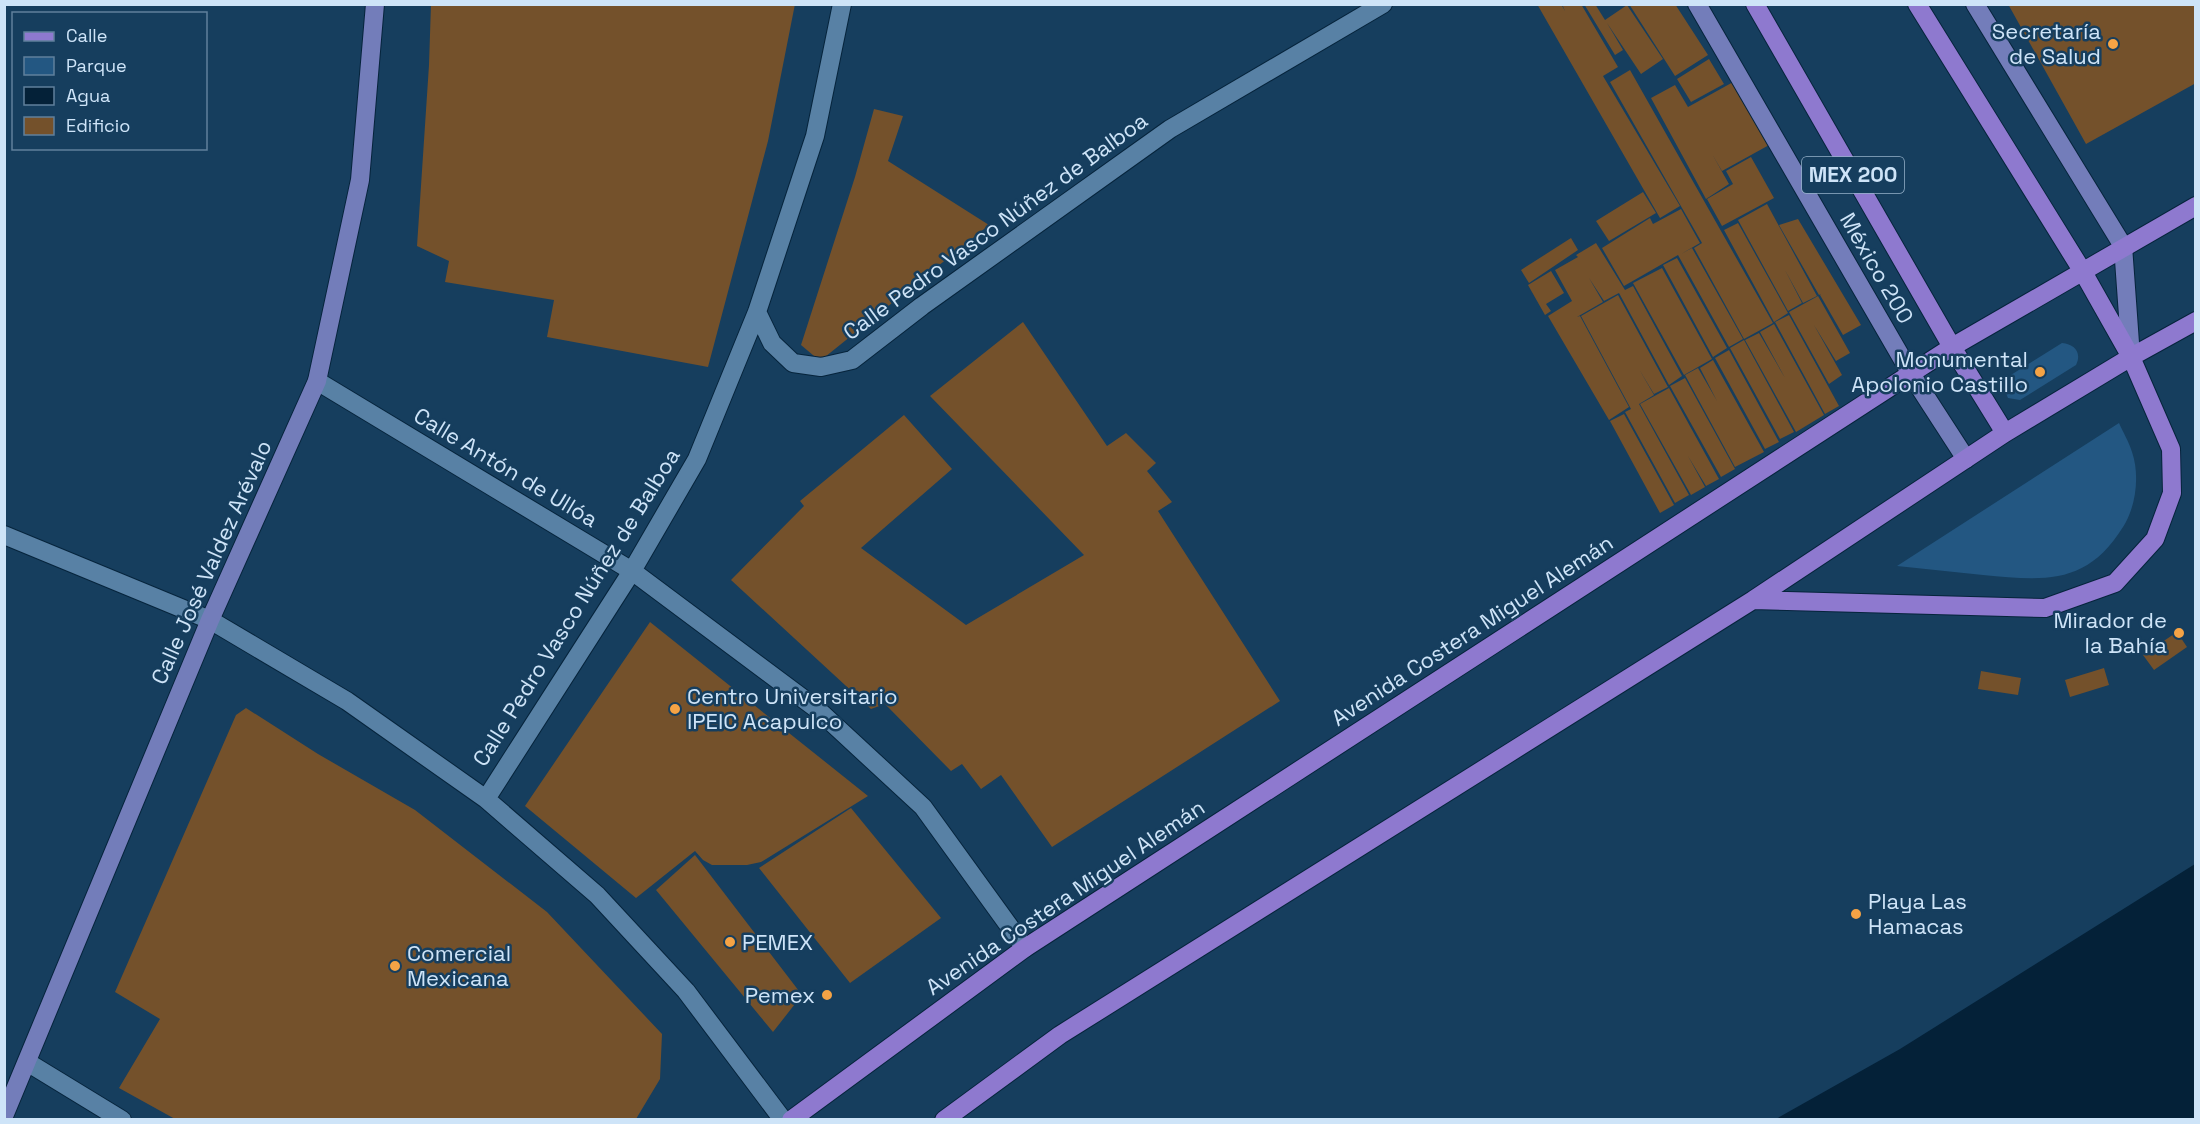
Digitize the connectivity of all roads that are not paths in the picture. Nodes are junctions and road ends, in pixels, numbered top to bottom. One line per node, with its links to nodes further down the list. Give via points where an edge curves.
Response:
1 (375, 4): 16 (street, Calle José Valdez Arévalo, via 360,180)
2 (842, 4): 11 (street, via 815,136)
3 (1383, 4): 11 (street, Calle Pedro Vasco Núñez de Balboa, via 1170,129 852,360 822,367 793,363 772,343)
4 (1697, 4): 15 (street, México 200)
5 (1755, 4): 13 (main road, MEX 200)
6 (1917, 4): 10 (main road)
7 (1975, 4): 9 (street)
8 (2196, 206): 9 (main road, Avenida Costera Miguel Alemán)
9 (2123, 246): 10 (main road, Avenida Costera Miguel Alemán); 14 (street)
10 (2083, 272): 13 (main road, Avenida Costera Miguel Alemán); 14 (main road)
11 (757, 312): 20 (street, Calle Pedro Vasco Núñez de Balboa, via 697,459)
12 (2196, 321): 14 (main road)
13 (1952, 346): 15 (main road, Avenida Costera Miguel Alemán); 17 (main road, MEX 200)
14 (2131, 357): 17 (main road); 21 (main road, via 2171,449 2172,493 2155,539 2115,583 2044,608)
15 (1911, 374): 18 (street, México 200); 24 (main road, Avenida Costera Miguel Alemán)
16 (317, 381): 20 (street, Calle Antón de Ullóa); 22 (street, Calle José Valdez Arévalo)
17 (2005, 433): 18 (main road)
18 (1966, 459): 21 (main road)
19 (4, 535): 22 (street)
20 (632, 571): 23 (street, Calle Pedro Vasco Núñez de Balboa); 24 (street, Calle Antón de Ullóa, via 817,709 923,807)
21 (1753, 600): 30 (main road, via 1060,1035)
22 (210, 620): 23 (street, via 347,701); 25 (street, Calle José Valdez Arévalo)
23 (486, 799): 28 (street, via 605,903 686,991)
24 (1025, 948): 29 (main road, Avenida Costera Miguel Alemán)
25 (27, 1062): 26 (street, Calle José Valdez Arévalo); 27 (street)
26 (4, 1116)
27 (122, 1119)
28 (783, 1119)
29 (791, 1119)
30 (944, 1119)

